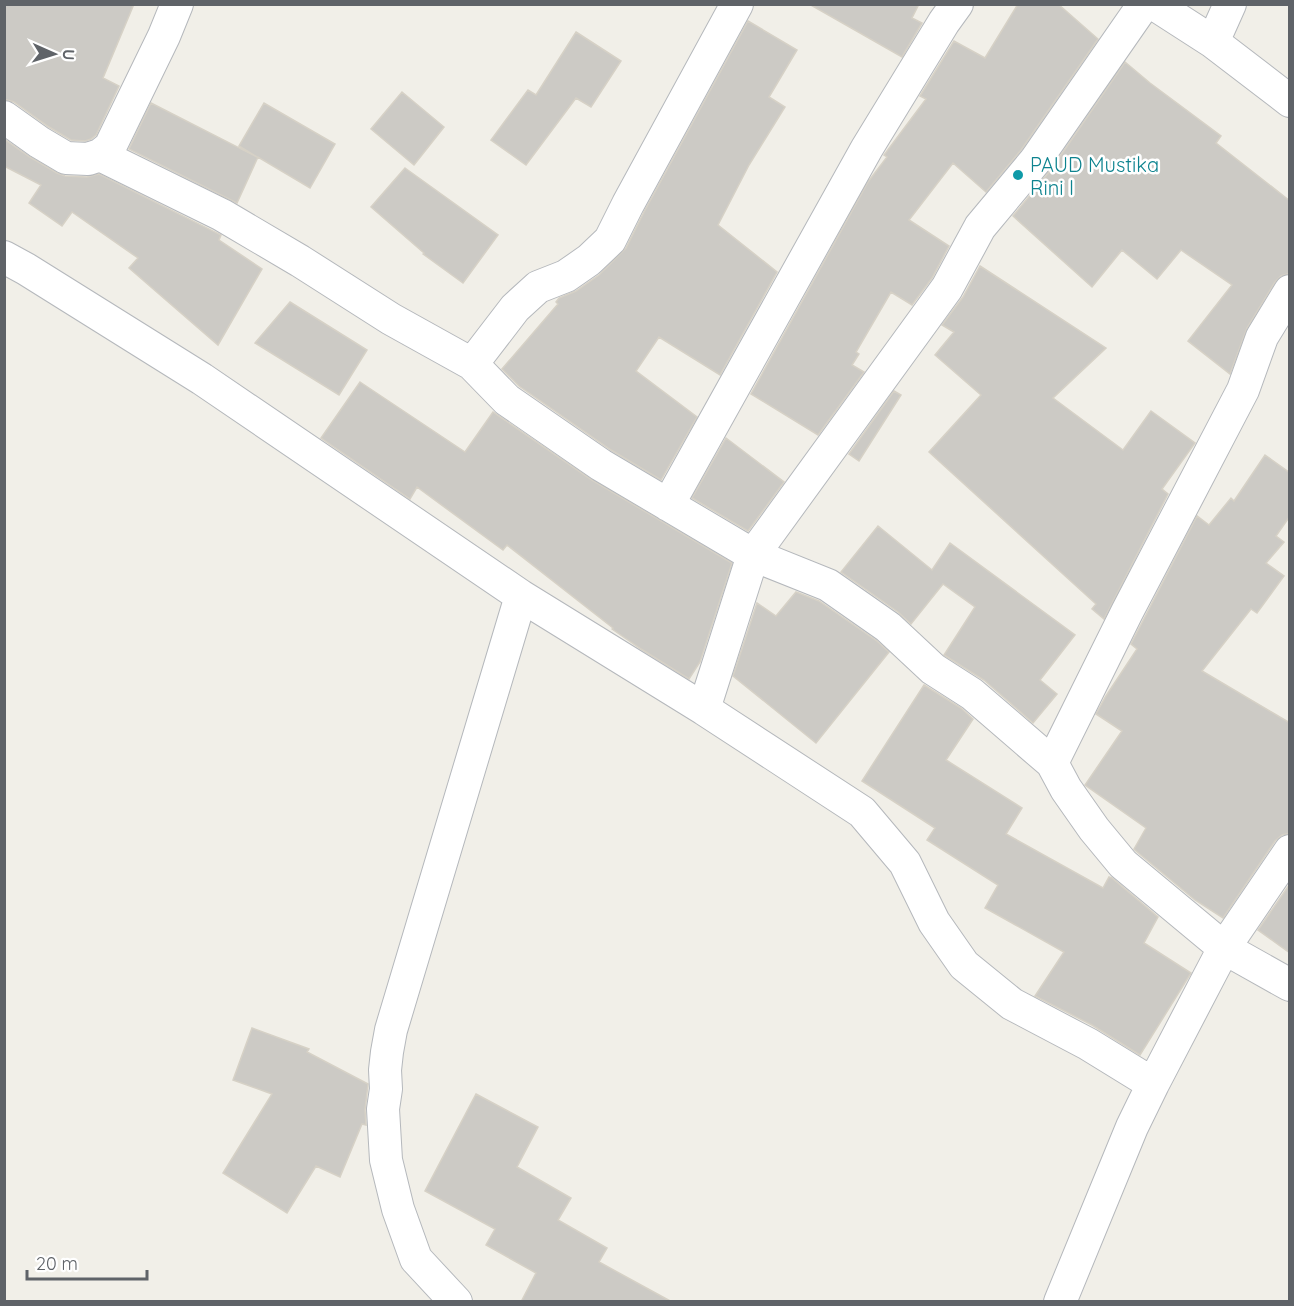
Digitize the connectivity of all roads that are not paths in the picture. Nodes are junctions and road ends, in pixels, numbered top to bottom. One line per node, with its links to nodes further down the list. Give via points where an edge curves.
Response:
1 (177, 4): 10 (street, via 110,147)
2 (737, 4): 13 (street, via 610,240 590,260 530,294)
3 (957, 4): 14 (street, via 867,148)
4 (1144, 4): 15 (street, via 1035,161 980,227 947,288)
5 (1154, 4): 7 (street)
6 (1230, 4): 7 (street)
7 (1213, 42): 8 (street)
8 (1290, 101)
9 (4, 117): 10 (street, via 66,158)
10 (100, 155): 13 (street, via 222,215)
11 (4, 257): 16 (street, via 202,379)
12 (1290, 291): 18 (street, via 1262,336 1243,390)
13 (472, 364): 14 (street, via 507,400 601,465)
14 (668, 505): 15 (street)
15 (753, 555): 17 (street); 18 (street, via 828,585 888,627 933,669 972,694)
16 (521, 596): 17 (street); 23 (street, via 391,1030 385,1070 386,1160 398,1209 416,1259)
17 (704, 709): 22 (street, via 862,812 905,863 934,922 964,965 1012,1004)
18 (1052, 763): 20 (street, via 1094,829 1123,864)
19 (1290, 851): 20 (street)
20 (1224, 948): 21 (street); 22 (street)
21 (1290, 985)
22 (1154, 1084): 24 (street, via 1132,1127)
23 (456, 1302)
24 (1060, 1302)

